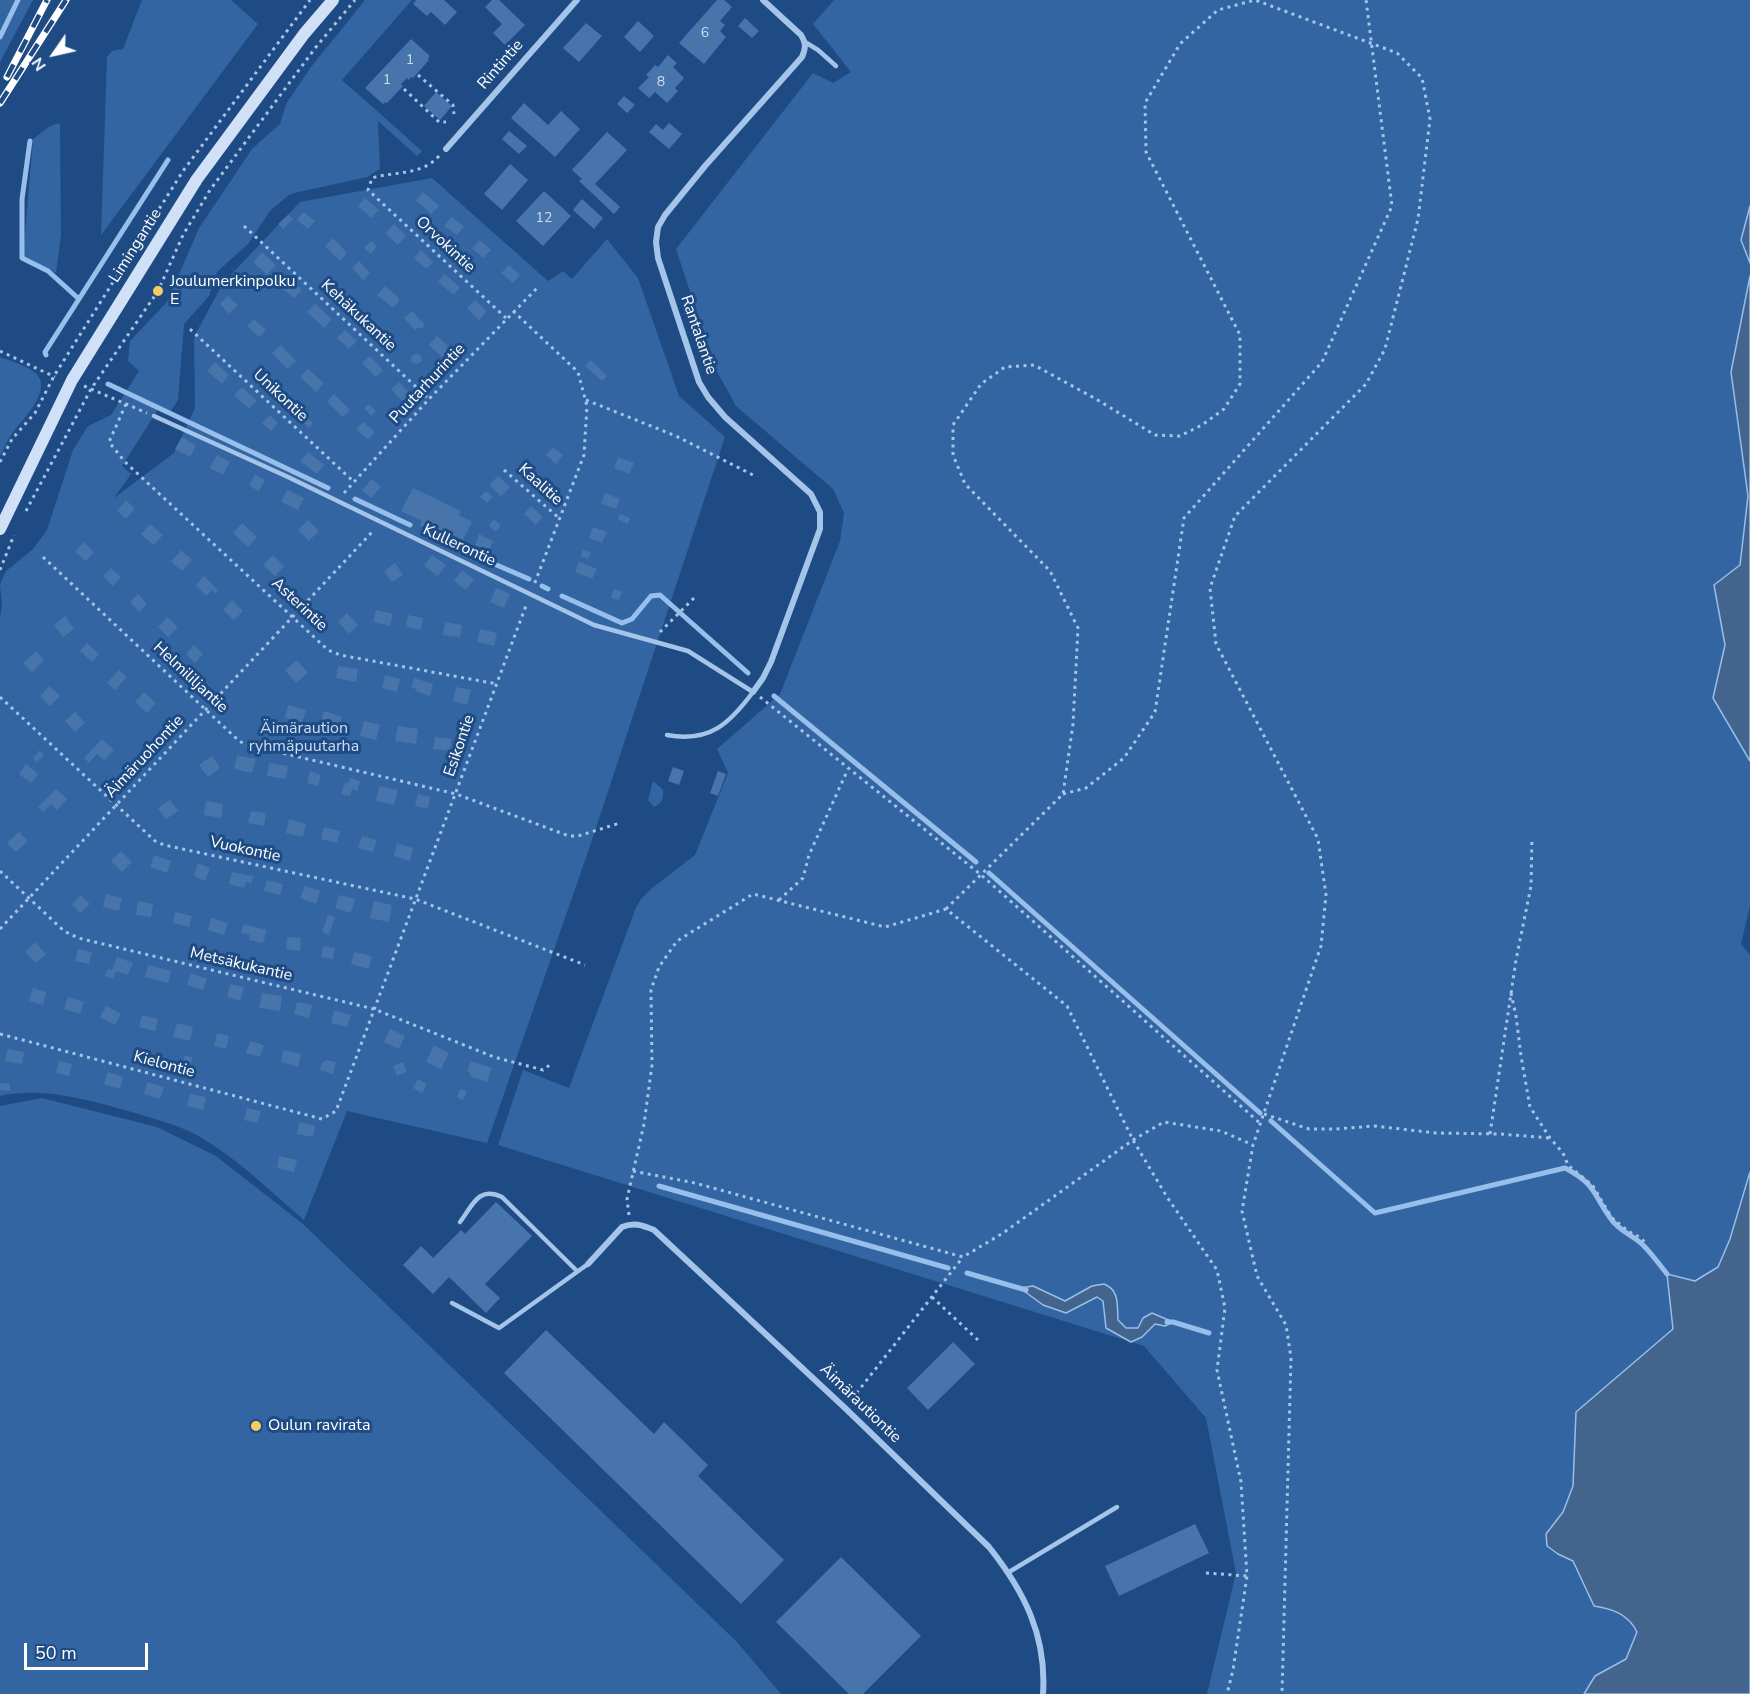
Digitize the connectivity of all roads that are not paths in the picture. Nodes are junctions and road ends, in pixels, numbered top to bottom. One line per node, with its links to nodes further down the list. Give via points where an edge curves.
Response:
1 (333, 0): 8 (main road, Limingantie, via 303,34 197,179 72,380)
2 (577, 0): 6 (street, Rintintie)
3 (763, 0): 4 (street)
4 (805, 42): 5 (lane); 9 (street, Rantalantie, via 802,57 665,214 656,242 699,382 708,397 811,494 820,512 820,529 771,662)
5 (836, 66)
6 (446, 148)
7 (154, 416): 9 (lane, Kullerontie, via 594,625 688,651)
8 (0, 529)
9 (753, 692): 10 (lane, via 736,715 712,731 695,736)
10 (667, 735)
11 (460, 1222): 13 (lane, via 481,1194 491,1192 502,1197)
12 (588, 1264): 13 (lane); 16 (street, Äimärautiontie, via 622,1227 642,1225 654,1230 845,1408 989,1547)
13 (577, 1271): 14 (lane, via 499,1328)
14 (452, 1303)
15 (1117, 1507): 16 (lane)
16 (1009, 1572): 17 (street, Äimärautiontie, via 1024,1597 1039,1640)
17 (1043, 1694)

